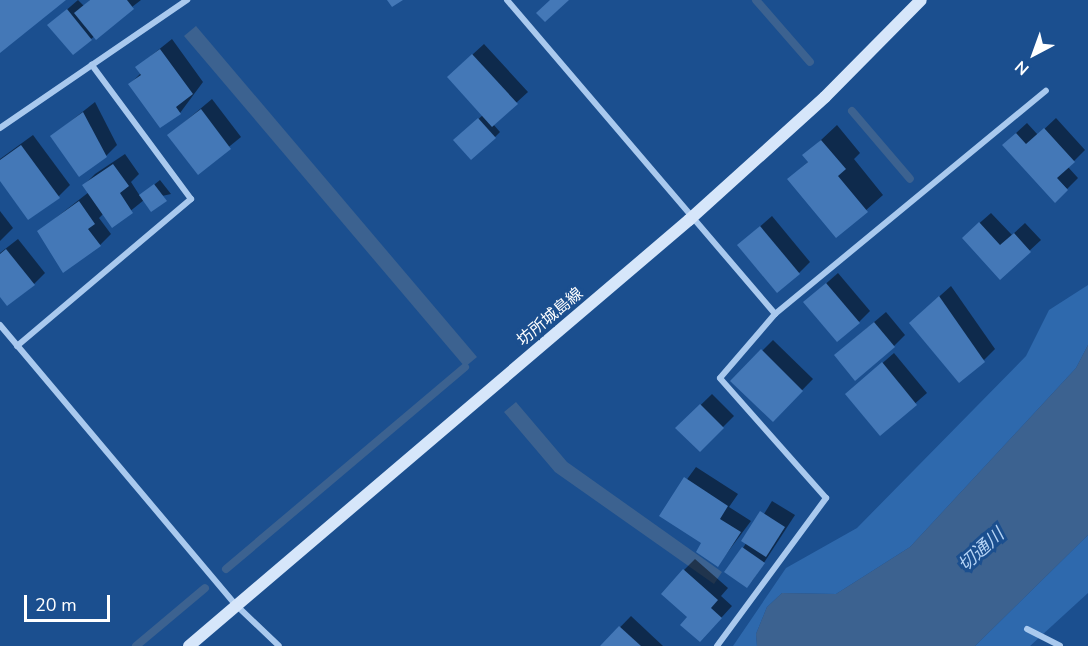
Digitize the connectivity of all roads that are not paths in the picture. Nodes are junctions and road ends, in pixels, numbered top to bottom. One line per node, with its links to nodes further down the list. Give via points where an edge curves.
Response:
1 (187, 0): 4 (street)
2 (507, 0): 7 (street)
3 (921, 0): 7 (main road, 坊所城島線, via 825,98)
4 (92, 65): 6 (street); 10 (street, via 191,199)
5 (1047, 91): 8 (street)
6 (0, 128)
7 (689, 220): 8 (street); 11 (main road, 坊所城島線)
8 (774, 314): 15 (street, via 720,378 826,498)
9 (0, 326): 10 (street)
10 (17, 346): 11 (street)
11 (236, 605): 13 (main road, 坊所城島線); 14 (street)
12 (1027, 629): 16 (street)
13 (189, 646)
14 (279, 646)
15 (717, 646)
16 (1060, 646)

